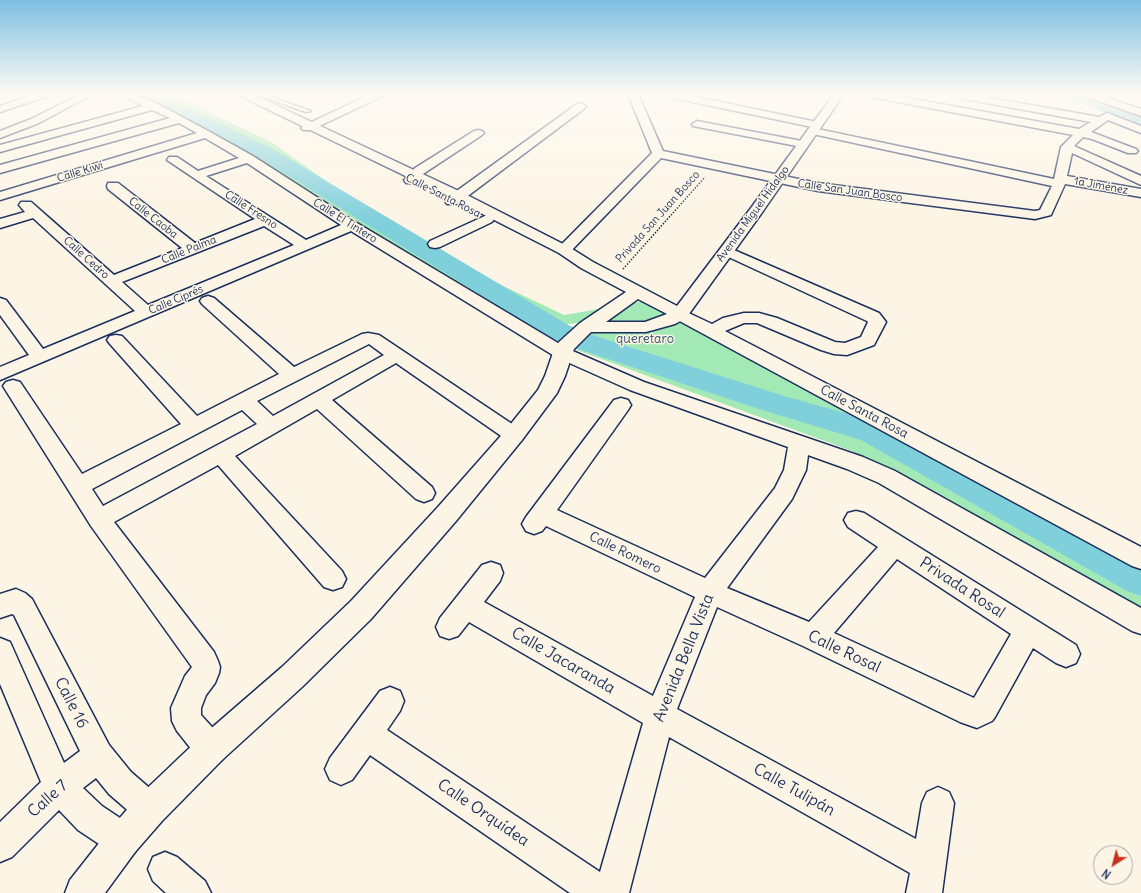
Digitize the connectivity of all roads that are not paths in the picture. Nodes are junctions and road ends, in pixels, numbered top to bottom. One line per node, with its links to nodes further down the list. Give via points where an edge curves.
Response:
1 (48, 136): 16 (street)
2 (120, 136): 21 (street)
3 (200, 136): 29 (street, Calle Kiwi)
4 (209, 136): 19 (street, Calle El Tintero)
5 (328, 136): 23 (street, Calle Santa Rosa)
6 (474, 136): 23 (street)
7 (540, 136): 30 (street)
8 (650, 136): 18 (street)
9 (758, 136): 14 (street)
10 (809, 136): 14 (street, Avenida Miguel Hidalgo)
11 (850, 136): 26 (street, 1a Jiménez)
12 (1079, 136): 15 (street)
13 (1094, 136): 17 (street)
14 (802, 144): 24 (street, Avenida Miguel Hidalgo)
15 (1067, 147): 25 (street); 26 (street)
16 (0, 149)
17 (1132, 151)
18 (658, 154): 24 (street, Calle San Juan Bosco); 39 (street)
19 (249, 158): 22 (street); 35 (street, Calle El Tintero)
20 (173, 160): 22 (street, Calle Fresno)
21 (0, 169)
22 (197, 175): 32 (street, Calle Fresno)
23 (412, 177): 30 (street, Calle Santa Rosa)
24 (779, 180): 26 (street, Calle San Juan Bosco, via 1028,215 1043,214); 40 (street, Avenida Miguel Hidalgo)
25 (1141, 181)
26 (1060, 182): 28 (street, 1a Jiménez)
27 (113, 186): 38 (street, Calle Caoba)
28 (1141, 193)
29 (0, 196)
30 (455, 198): 31 (street, Calle Santa Rosa); 34 (street, Calle Santa Rosa)
31 (487, 219): 34 (street, Calle Santa Rosa); 36 (street)
32 (266, 220): 37 (street, Calle Fresno); 38 (street, Calle Palma)
33 (0, 224): 42 (street, Calle Cedro, via 31,209)
34 (504, 224): 39 (street, Calle Santa Rosa); 41 (street, Calle Santa Rosa, via 548,250)
35 (352, 226): 37 (street, Calle Ciprés); 49 (street, Calle El Tintero)
36 (435, 244)
37 (305, 246): 46 (street, Calle Ciprés)
38 (193, 249): 42 (street, Calle Palma)
39 (564, 250): 41 (street, Calle Santa Rosa)
40 (727, 251): 47 (street, Avenida Miguel Hidalgo); 48 (street, via 873,317 877,322 868,341 847,349 827,346 759,318 729,322)
41 (587, 265): 43 (street, Calle Santa Rosa)
42 (112, 280): 46 (street, Calle Cedro)
43 (637, 292): 47 (street, Calle Santa Rosa); 49 (street)
44 (208, 301): 53 (street)
45 (0, 303): 52 (street)
46 (146, 312): 52 (street, Calle Ciprés)
47 (680, 314): 48 (street, Calle Santa Rosa); 49 (street, via 646,327)
48 (711, 331): 68 (street, Calle Santa Rosa)
49 (574, 339): 60 (street, via 547,393); 61 (street, Calle El Tintero, via 637,386)
50 (116, 340): 58 (street)
51 (397, 355): 53 (street, via 368,338); 55 (street); 60 (street)
52 (40, 357): 54 (street, Calle Ciprés)
53 (292, 375): 56 (street)
54 (6, 380): 63 (street)
55 (318, 399): 59 (street); 64 (street)
56 (244, 400): 58 (street); 59 (street)
57 (621, 405): 71 (street, Calle Romero, via 538,518)
58 (194, 426): 63 (street)
59 (271, 426): 62 (street)
60 (514, 435): 81 (street, via 361,610 292,677)
61 (799, 444): 71 (street, Avenida Bella Vista, via 795,470 784,493); 73 (street, Calle El Tintero, via 887,477)
62 (221, 454): 65 (street); 70 (street)
63 (77, 487): 65 (street)
64 (424, 492)
65 (99, 519): 81 (street, via 204,661 204,673 195,686 186,708 187,721)
66 (856, 520): 67 (street, Privada Rosal)
67 (895, 545): 74 (street, Privada Rosal); 75 (street)
68 (1141, 559)
69 (491, 573): 79 (street, Calle Jacaranda, via 458,617)
70 (333, 579)
71 (710, 591): 75 (street, Calle Rosal); 79 (street, Avenida Bella Vista)
72 (0, 606): 82 (street, Calle 16, via 16,601 23,607)
73 (1141, 622)
74 (1028, 630): 75 (street, Calle Rosal, via 985,707 977,713 970,712); 77 (street, Privada Rosal)
75 (813, 638)
76 (0, 651): 84 (street)
77 (1066, 654)
78 (390, 700): 80 (street)
79 (660, 716): 90 (street, Calle Tulipán); 94 (street, Avenida Bella Vista)
80 (366, 734): 83 (street); 93 (street, Calle Orquídea)
81 (210, 749): 86 (street)
82 (98, 756): 84 (street, Calle 7); 86 (street, Calle 16, via 120,783)
83 (341, 770)
84 (59, 787): 87 (street, via 90,818); 88 (street, Calle 7)
85 (938, 803): 90 (street)
86 (150, 809): 87 (street)
87 (123, 840): 91 (street)
88 (0, 845)
89 (165, 869): 92 (street)
90 (926, 878)
91 (83, 893)
92 (193, 893)
93 (600, 893)
94 (611, 893)

